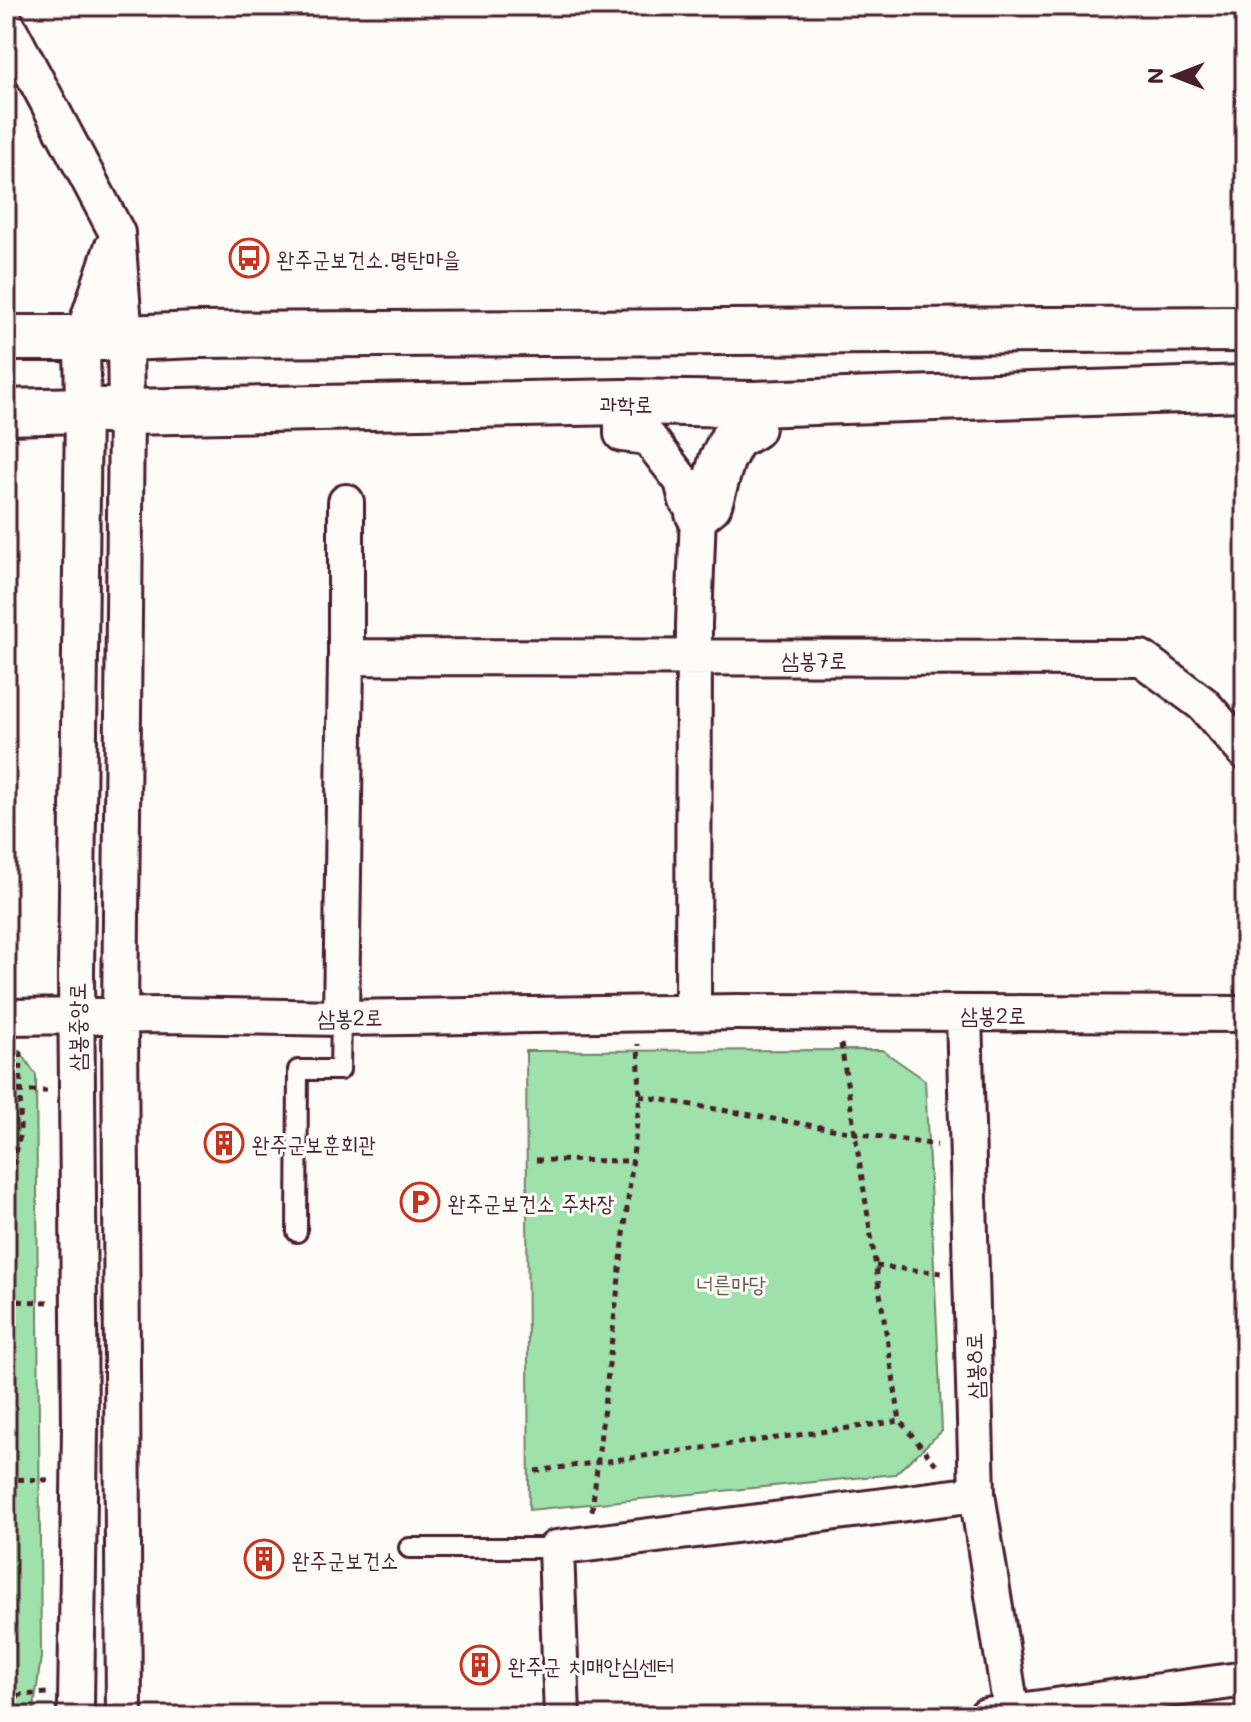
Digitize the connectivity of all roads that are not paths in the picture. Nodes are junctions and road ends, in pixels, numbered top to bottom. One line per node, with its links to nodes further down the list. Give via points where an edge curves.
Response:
1 (6, 23): 2 (street)
2 (117, 233): 5 (street); 6 (street)
3 (1245, 329): 6 (street)
4 (6, 338): 5 (street)
5 (82, 338): 6 (street); 10 (street, 삼봉중앙로)
6 (125, 338): 10 (street, 삼봉중앙로)
7 (1245, 388): 9 (street, 과학로)
8 (622, 402): 9 (street, 과학로); 10 (street, 과학로); 13 (street, via 622,434 648,437 682,481 687,501)
9 (754, 404): 13 (street, via 752,427 733,438 709,504)
10 (105, 411): 11 (street, 과학로); 20 (street, 삼봉중앙로); 21 (street, 삼봉중앙로)
11 (6, 412)
12 (346, 502): 14 (street)
13 (698, 513): 15 (street)
14 (346, 657): 15 (street, 삼봉7로); 22 (street)
15 (695, 659): 16 (street, 삼봉7로, via 1141,658 1203,704); 17 (street)
16 (1245, 752)
17 (693, 1012): 18 (street, 삼봉2로); 22 (street, 삼봉2로)
18 (964, 1014): 19 (street, 삼봉2로); 25 (street, 삼봉8로)
19 (1245, 1014)
20 (76, 1017): 21 (street, 삼봉2로); 23 (street, 삼봉2로); 29 (street, 삼봉중앙로, via 76,1705)
21 (120, 1017): 22 (street, 삼봉2로); 31 (street, 삼봉중앙로)
22 (341, 1018): 24 (lane, via 340,1070 298,1070)
23 (14, 1030)
24 (297, 1232)
25 (977, 1494): 27 (street); 30 (street, 삼봉8로)
26 (409, 1548): 27 (lane)
27 (556, 1548): 32 (street)
28 (1245, 1679): 30 (street)
29 (63, 1705)
30 (1003, 1715)
31 (124, 1716)
32 (562, 1716)

